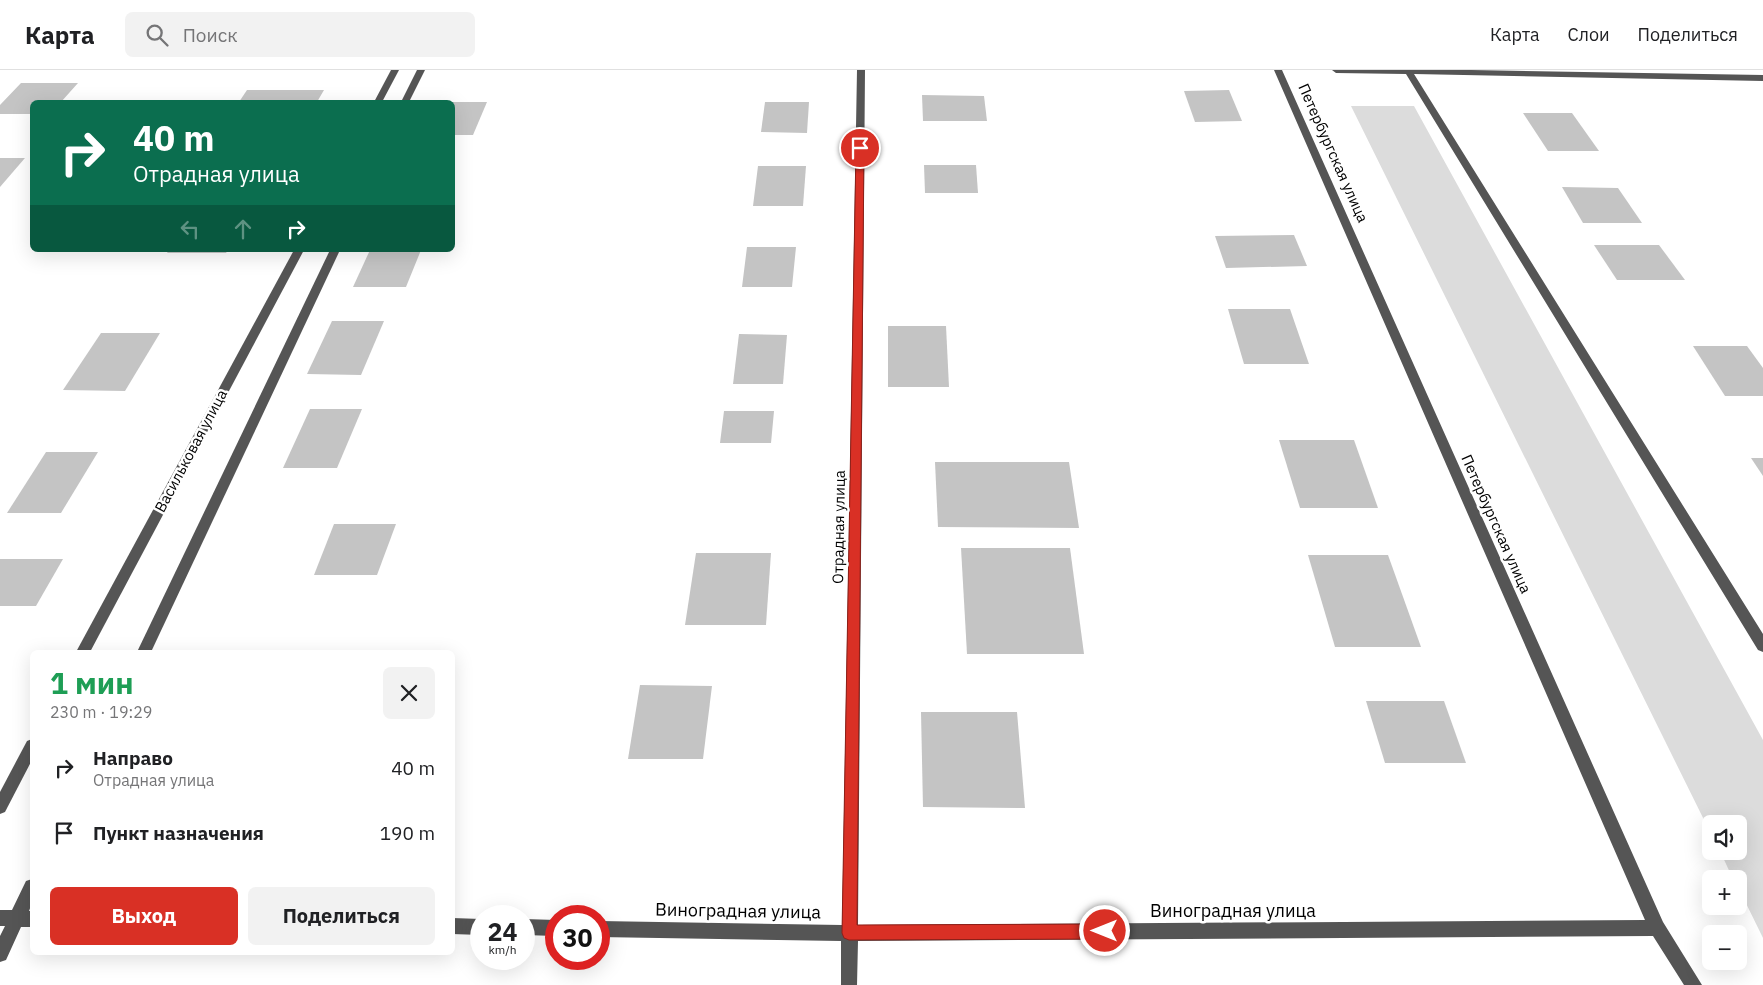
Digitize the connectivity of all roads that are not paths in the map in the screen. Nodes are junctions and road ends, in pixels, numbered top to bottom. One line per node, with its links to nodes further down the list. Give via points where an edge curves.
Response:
1 (395, 70): 9 (street)
2 (421, 70): 10 (street)
3 (861, 70): 25 (street, Отрадная улица)
4 (1278, 70): 23 (street, Петербургская улица)
5 (1336, 70): 6 (street)
6 (1408, 71): 7 (street); 13 (street)
7 (1440, 71): 8 (street)
8 (1763, 78)
9 (379, 100)
10 (406, 100)
11 (298, 252): 14 (street, Васильковая улица)
12 (334, 252): 15 (street)
13 (1763, 646)
14 (84, 650)
15 (145, 650)
16 (30, 750): 17 (street)
17 (0, 807)
18 (30, 896): 20 (street)
19 (0, 918): 20 (street)
20 (25, 919): 26 (street)
21 (455, 926): 22 (street)
22 (470, 926)
23 (1657, 928): 25 (street, Виноградная улица); 28 (street, Петербургская улица)
24 (610, 929): 25 (street, Виноградная улица)
25 (849, 933): 27 (street, Отрадная улица)
26 (0, 954)
27 (849, 985)
28 (1694, 985)

